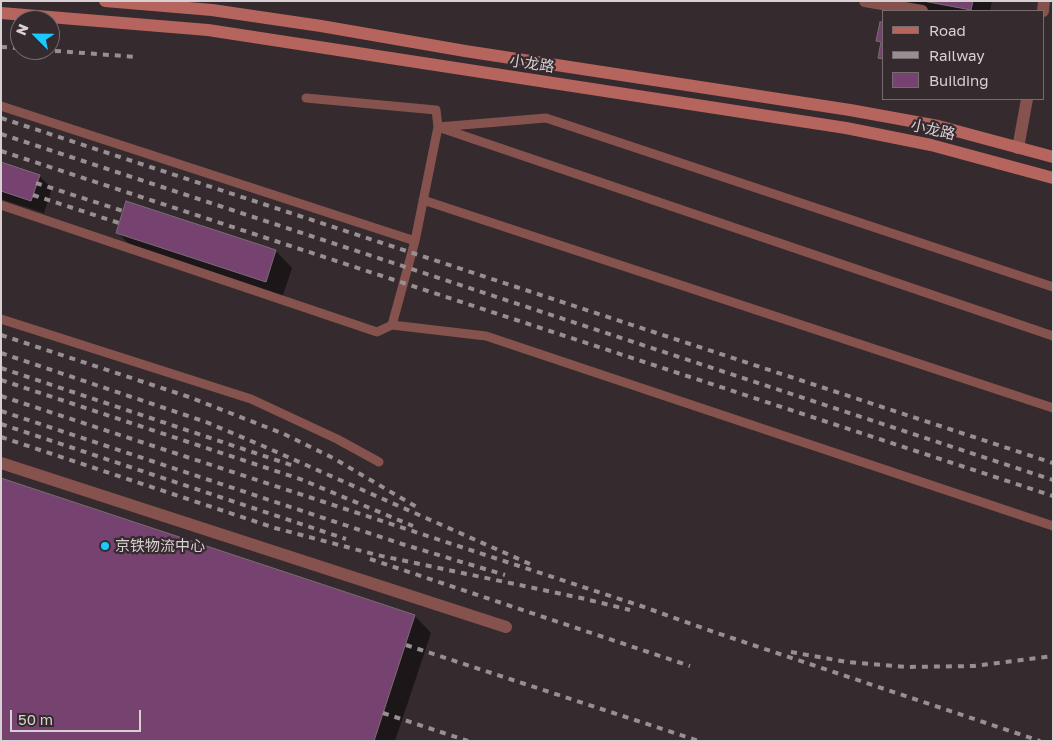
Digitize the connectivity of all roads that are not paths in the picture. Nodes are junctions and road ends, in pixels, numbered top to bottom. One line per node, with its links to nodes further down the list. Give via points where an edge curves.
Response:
1 (105, 1): 3 (street, 小龙路)
2 (865, 1): 4 (street)
3 (169, 4): 10 (street, 小龙路, via 850,110 938,126)
4 (916, 10)
5 (1, 12): 12 (street, 小龙路, via 208,30 846,128 931,145)
6 (306, 98): 9 (lane, via 436,110)
7 (1027, 100): 10 (street)
8 (1, 106): 15 (lane)
9 (438, 127): 13 (lane); 16 (lane, via 546,118); 19 (lane)
10 (1018, 148): 11 (street, 小龙路)
11 (1053, 157)
12 (1053, 178)
13 (423, 200): 15 (lane); 20 (lane)
14 (1, 205): 18 (lane, via 377,332)
15 (415, 241): 18 (lane)
16 (1053, 287)
17 (1, 319): 21 (lane, via 251,399 337,438)
18 (392, 325): 23 (lane, via 486,336)
19 (1053, 336)
20 (1053, 408)
21 (379, 462)
22 (1, 463): 24 (street)
23 (1053, 526)
24 (506, 627)

